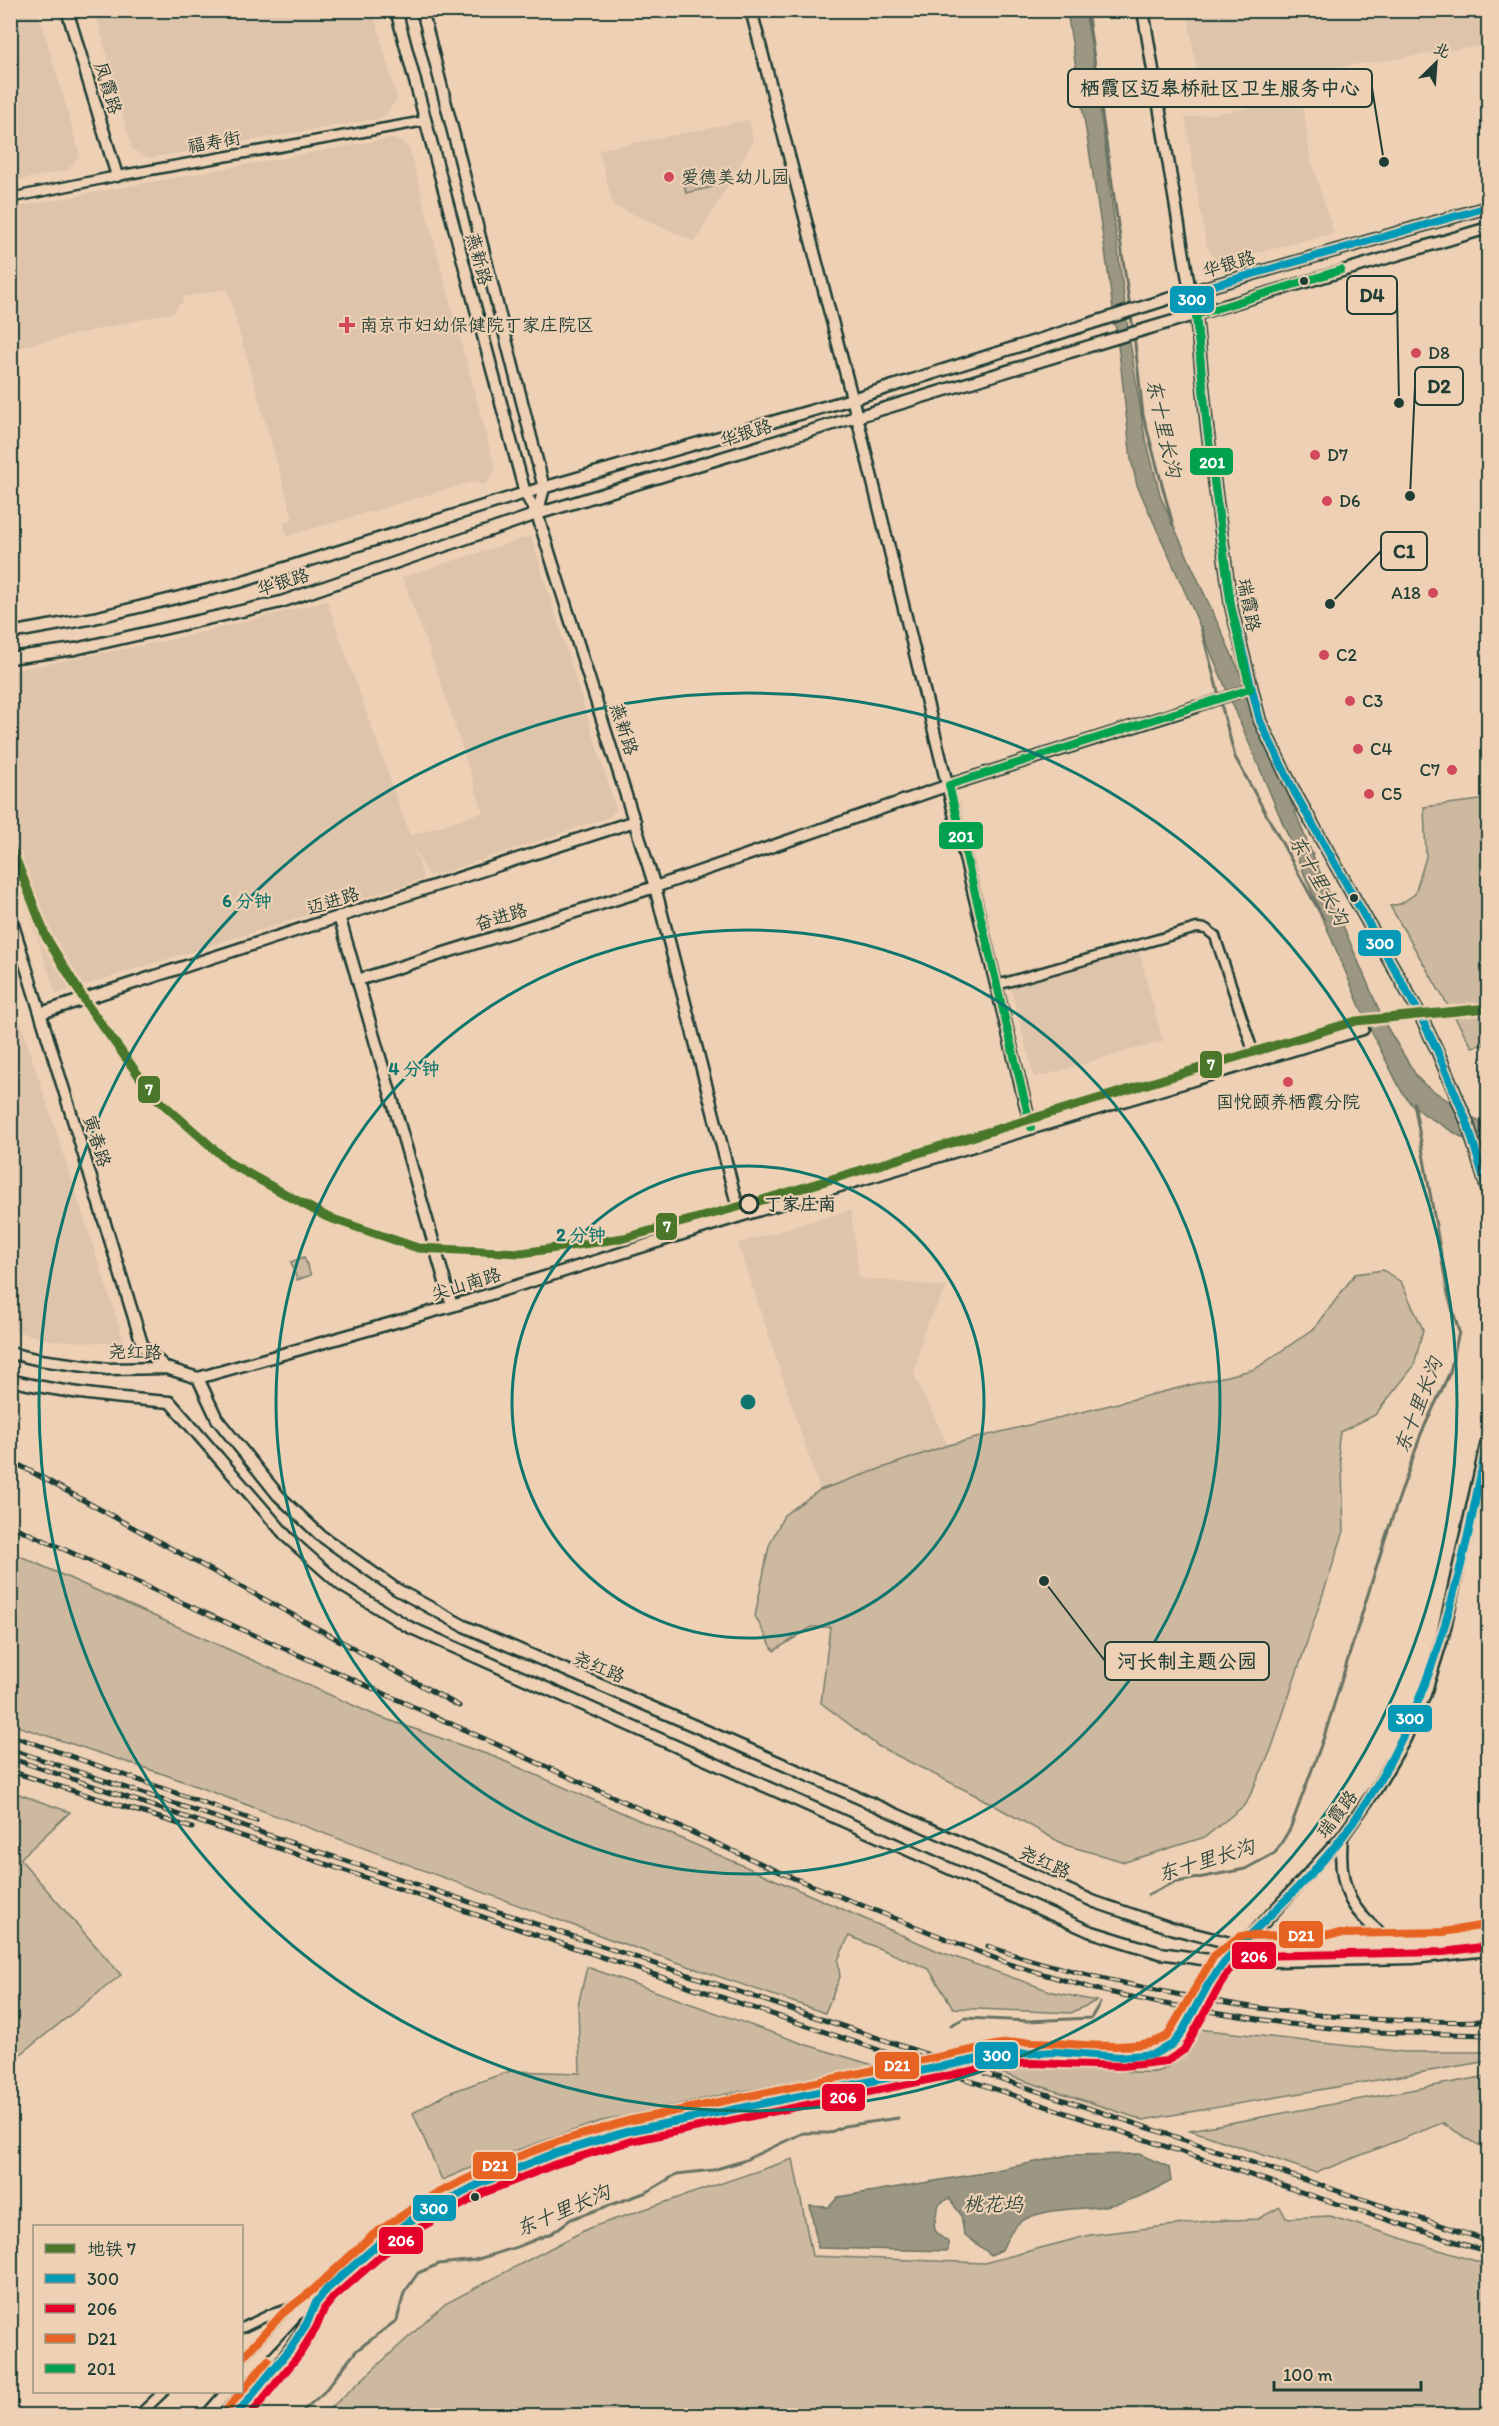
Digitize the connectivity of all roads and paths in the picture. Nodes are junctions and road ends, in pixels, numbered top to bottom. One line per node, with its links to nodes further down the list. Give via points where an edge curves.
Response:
1 (68, 10): 7 (street, 凤霞路)
2 (396, 10): 6 (street, 燕新路)
3 (422, 10): 15 (street, 燕新路)
4 (751, 10): 13 (street)
5 (1143, 10): 11 (street, 瑞霞路)
6 (424, 121): 7 (street, 福寿街); 16 (street, 燕新路)
7 (117, 176): 8 (street, 福寿街)
8 (10, 198)
9 (1488, 207): 11 (street, 华银路)
10 (1488, 228): 12 (street, 华银路)
11 (1190, 292): 12 (street, 瑞霞路); 13 (street, 华银路)
12 (1196, 315): 14 (street, 华银路); 20 (street, 瑞霞路, via 1231,606)
13 (852, 399): 14 (street); 15 (street, 华银路)
14 (856, 417): 17 (street, 华银路); 22 (street)
15 (544, 488): 16 (street, 华银路); 17 (street, 燕新路)
16 (525, 493): 17 (street, 燕新路); 18 (street, 华银路, via 237,583 94,618)
17 (537, 514): 19 (street, 华银路, via 281,602 75,649); 23 (street, 燕新路)
18 (10, 633)
19 (10, 658)
20 (1250, 689): 21 (street); 33 (street, 瑞霞路, via 1260,721 1295,793 1437,1050 1467,1122)
21 (1195, 707): 22 (street, 奋进路)
22 (949, 785): 24 (street, 奋进路); 28 (street)
23 (635, 820): 24 (street, 燕新路); 26 (street, 迈进路)
24 (655, 887): 27 (street, 奋进路); 34 (street, 燕新路)
25 (10, 915): 29 (street, 寅春路)
26 (339, 916): 27 (street); 29 (street, 迈进路)
27 (358, 980): 35 (street)
28 (997, 985): 31 (street, via 1197,928 1206,929 1215,936); 32 (street)
29 (41, 1013): 37 (street, 寅春路, via 143,1347)
30 (1363, 1029): 31 (street, 尖山南路)
31 (1256, 1060): 32 (street, 尖山南路)
32 (1031, 1127): 34 (street, 尖山南路)
33 (1488, 1192)
34 (740, 1216): 35 (street, 尖山南路)
35 (452, 1306): 38 (street, 尖山南路)
36 (10, 1353): 37 (street, 尧红路, via 108,1369)
37 (166, 1368): 38 (street, 尧红路)
38 (198, 1378): 44 (street, 尧红路, via 217,1419 278,1495 320,1535 425,1605 474,1631 1095,1902 1174,1929)
39 (10, 1380): 46 (street, via 170,1402 288,1538 340,1585 406,1626 1089,1931 1160,1953)
40 (1488, 1437): 41 (street, 瑞霞路, via 1446,1625 1425,1694 1376,1789)
41 (1342, 1837): 43 (street, via 1340,1862 1346,1891 1370,1926); 44 (street, 瑞霞路)
42 (1488, 1935): 43 (street, 尧红路)
43 (1396, 1944): 44 (street, 尧红路)
44 (1242, 1946): 46 (street, 瑞霞路)
45 (1488, 1950): 46 (street, via 1413,1958)
46 (1223, 1962): 47 (street, 瑞霞路, via 1175,2044 1163,2051 1122,2056 1042,2052 998,2055 629,2131 578,2145 511,2169 452,2197 381,2242)
47 (318, 2300): 48 (street); 49 (street, via 297,2314); 54 (street, via 276,2367)
48 (243, 2328)
49 (243, 2373)
50 (161, 2393): 52 (street)
51 (225, 2393): 53 (street)
52 (138, 2415)
53 (207, 2415)
54 (235, 2415)

